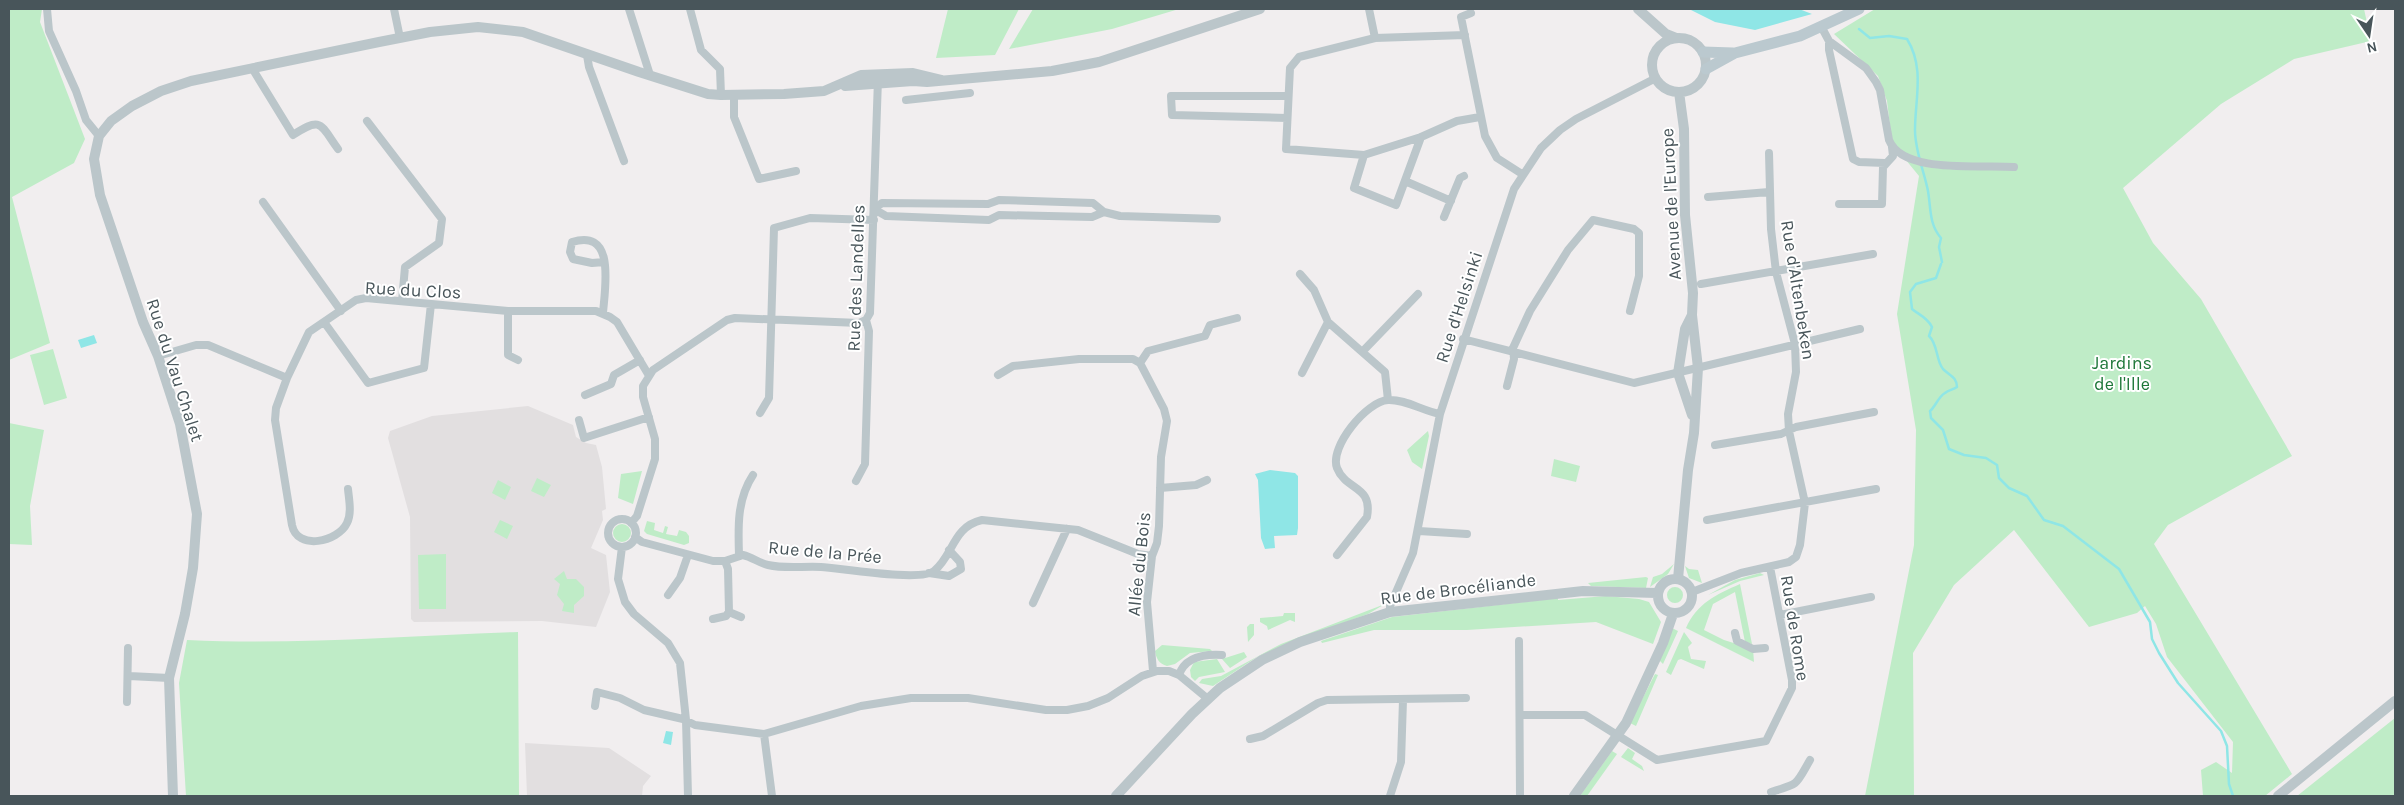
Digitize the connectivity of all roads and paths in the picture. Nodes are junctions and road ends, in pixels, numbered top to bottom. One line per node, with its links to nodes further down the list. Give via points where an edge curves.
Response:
1 (46, 9): 37 (street, via 49,31 86,120)
2 (394, 9): 13 (street)
3 (630, 9): 23 (street)
4 (690, 9): 29 (street, via 701,50 720,69)
5 (1260, 9): 26 (street, via 1099,62 1052,71)
6 (1369, 9): 14 (street)
7 (1638, 9): 10 (street)
8 (1859, 9): 11 (main road)
9 (1471, 13): 12 (street, via 1461,17)
10 (1648, 18): 15 (street, via 1666,34); 17 (street, via 1657,35)
11 (1822, 28): 16 (street); 20 (main road)
12 (1465, 35): 14 (street); 34 (street)
13 (400, 38): 19 (street, via 463,28 500,29 523,32); 21 (street)
14 (1374, 38): 32 (street, via 1299,56 1290,68)
15 (1676, 38): 17 (street); 18 (street, via 1692,41)
16 (1829, 41): 39 (street, via 1866,68 1876,82); 44 (street, via 1853,159)
17 (1658, 48): 24 (street, via 1652,63)
18 (1703, 52): 20 (main road); 22 (street)
19 (587, 54): 23 (street); 43 (street)
20 (1734, 54): 22 (main road)
21 (252, 68): 37 (street, via 161,91 119,114); 40 (street, via 293,135 316,123)
22 (1706, 69): 27 (street, via 1697,85)
23 (650, 75): 29 (street, via 708,94)
24 (1656, 78): 27 (street, via 1662,86); 47 (street, Rue d'Helsinki, via 1560,130 1541,148)
25 (878, 79): 26 (street, via 913,73); 30 (street, via 861,75 832,88 812,92); 56 (street, Rue des Landelles)
26 (942, 80): 31 (street)
27 (1679, 92): 74 (street, Avenue de l'Europe, via 1684,129)
28 (970, 93): 31 (street)
29 (721, 95): 30 (street)
30 (734, 96): 46 (street, via 734,117 759,179)
31 (945, 96): 33 (street)
32 (1287, 96): 35 (street); 35 (street, via 1171,96 1172,115)
33 (906, 100)
34 (1480, 117): 38 (street, via 1457,121); 47 (street, via 1484,136 1493,154)
35 (1286, 118): 42 (street, via 1286,149)
36 (368, 121): 68 (street, via 442,219 439,243 405,267)
37 (99, 136): 85 (street, Rue du Vau Chalet, via 94,159 100,195 143,322)
38 (1421, 137): 42 (street); 49 (street)
39 (1892, 147): 44 (street, via 1893,156); 45 (street, via 1900,154 1947,168)
40 (338, 149)
41 (1769, 153): 50 (street, Rue d'Altenbeken)
42 (1364, 155): 49 (street, via 1354,188 1396,205)
43 (624, 161)
44 (1885, 163): 55 (street, via 1882,204)
45 (2014, 167)
46 (796, 171)
47 (1522, 174): 81 (street, Rue d'Helsinki, via 1505,213)
48 (1464, 176): 52 (street, via 1460,178)
49 (1405, 182): 52 (street)
50 (1769, 192): 51 (street); 64 (street, Rue d'Altenbeken)
51 (1708, 197)
52 (1451, 201): 58 (street)
53 (263, 202): 70 (street)
54 (988, 204): 56 (street, via 882,203); 57 (street, via 999,200 1093,203); 61 (street)
55 (1839, 204)
56 (874, 209): 60 (street, Rue des Landelles); 61 (street, via 886,216)
57 (1104, 212): 59 (street, via 1120,216); 61 (street, via 1092,217 999,215)
58 (1444, 216)
59 (1217, 219)
60 (874, 220): 76 (street, via 810,218 774,228); 77 (street, Rue des Landelles, via 870,313)
61 (989, 220)
62 (1873, 254): 64 (street)
63 (604, 262): 63 (street, via 597,243 582,239 572,242 570,252 573,259); 73 (street)
64 (1776, 272): 66 (street); 82 (street, Rue d'Altenbeken)
65 (1300, 274): 79 (street, via 1314,290)
66 (1701, 284)
67 (1418, 294): 83 (street)
68 (402, 301): 69 (street, Rue du Clos); 70 (street, Rue du Clos, via 366,298 356,300)
69 (431, 304): 72 (street, Rue du Clos); 78 (street, via 424,368 368,382)
70 (341, 311): 78 (street, Rue du Clos)
71 (1630, 311): 84 (street, via 1639,276 1639,233 1593,220 1568,250 1530,310 1513,348)
72 (508, 312): 73 (street, Rue du Clos, via 596,311); 86 (street, via 508,355)
73 (603, 314): 87 (street, via 617,322)
74 (1692, 315): 89 (street, Avenue de l'Europe); 91 (street, Avenue de l'Europe, via 1685,329)
75 (1237, 318): 88 (street, via 1210,325 1205,336 1148,351)
76 (770, 320): 77 (street, via 859,323); 92 (street, via 727,320); 99 (street, via 769,398)
77 (866, 320): 108 (street, Rue des Landelles, via 869,332 865,464)
78 (324, 322): 94 (street, Rue du Clos, via 309,332)
79 (1328, 322): 83 (street); 90 (street)
80 (1860, 329): 82 (street)
81 (1463, 339): 84 (street); 100 (street, Rue d'Helsinki)
82 (1795, 344): 89 (street); 104 (street, Rue d'Altenbeken, via 1796,372 1788,414)
83 (1363, 351): 97 (street, via 1385,372)
84 (1514, 353): 91 (street, via 1634,383); 95 (street)
85 (158, 356): 94 (street, via 196,345 208,345); 148 (street, Rue du Vau Chalet, via 180,424 197,514 185,614)
86 (518, 360)
87 (640, 360): 92 (street); 96 (street, via 614,375 611,384)
88 (1140, 363): 93 (street, via 1124,357 1079,358 1013,366); 109 (street, Allée du Bois, via 1166,416)
89 (1698, 368): 91 (street); 103 (street, Avenue de l'Europe)
90 (1302, 373)
91 (1678, 373): 103 (street, Avenue de l'Europe)
92 (648, 374): 101 (street, via 643,397)
93 (998, 375)
94 (287, 378): 110 (street, Rue du Clos, via 274,416 295,534 303,540 310,540 332,538 340,533 349,516)
95 (1506, 386)
96 (585, 395)
97 (1388, 400): 100 (street); 123 (street, via 1377,402 1368,409 1337,450 1338,470 1365,495 1369,510)
98 (1874, 412): 104 (street)
99 (760, 413)
100 (1440, 414): 116 (street, Rue d'Helsinki)
101 (649, 417): 102 (street, via 584,438); 114 (street, via 655,439 655,459 637,516)
102 (579, 420)
103 (1694, 420): 128 (street, Avenue de l'Europe)
104 (1789, 431): 105 (street); 112 (street, Rue d'Altenbeken)
105 (1715, 444)
106 (753, 475): 122 (street, via 741,501)
107 (1207, 480): 109 (street, Allée du Bois, via 1196,485)
108 (856, 481)
109 (1160, 488): 124 (street, Allée du Bois, via 1157,543)
110 (348, 489)
111 (1876, 489): 112 (street)
112 (1805, 503): 113 (street); 126 (street, Rue d'Altenbeken, via 1796,557)
113 (1707, 520)
114 (631, 523): 118 (street); 119 (street, via 617,520 608,530 610,540)
115 (1067, 529): 120 (street, via 982,520 963,529); 124 (street); 133 (street)
116 (1418, 531): 117 (street); 135 (street, Rue d'Helsinki)
117 (1467, 534)
118 (635, 537): 119 (street); 121 (street)
119 (622, 547): 156 (street, via 618,574 620,591 634,614 675,651 681,667)
120 (949, 550): 127 (street); 127 (street, Rue de la Prée, via 960,562 960,569 948,576)
121 (688, 555): 125 (street); 131 (street, via 680,578)
122 (739, 555): 125 (street); 127 (street, Rue de la Prée, via 781,567 822,567 865,573)
123 (1337, 555)
124 (1152, 556): 145 (street, Allée du Bois, via 1147,621)
125 (725, 561): 134 (street)
126 (1770, 566): 129 (street, Rue d'Altenbeken, via 1736,574); 137 (street, Rue de Rome)
127 (929, 573)
128 (1678, 578): 129 (street, via 1685,581); 130 (street, via 1665,582)
129 (1692, 592): 136 (street, via 1689,606)
130 (1657, 593): 135 (street, Rue de Brocéliande, via 1584,591); 136 (street, via 1659,604)
131 (668, 595)
132 (1871, 597): 137 (street)
133 (1034, 603)
134 (729, 612): 138 (street); 139 (street, via 726,616)
135 (1390, 612): 150 (street, Rue de Brocéliande, via 1277,652 1236,676)
136 (1673, 614): 158 (street, via 1663,643)
137 (1780, 615): 158 (street, Rue de Rome, via 1792,688 1766,741 1657,760)
138 (741, 617)
139 (713, 618)
140 (1736, 633): 143 (street, via 1737,641 1753,649)
141 (1519, 641): 155 (street)
142 (128, 648): 147 (street)
143 (1765, 648)
144 (1222, 655): 146 (street, via 1189,660)
145 (1153, 671): 146 (street); 157 (street, via 1108,698 1067,710 1046,710 968,698 911,698 861,706)
146 (1179, 675): 150 (street)
147 (129, 676): 148 (street); 153 (street)
148 (169, 678): 162 (street, Rue du Vau Chalet)
149 (1466, 698): 151 (street)
150 (1208, 699): 165 (street, Rue de Brocéliande)
151 (1403, 700): 159 (street, via 1327,700 1263,736); 166 (street, via 1401,762)
152 (2395, 701): 169 (street)
153 (127, 702)
154 (595, 706): 156 (street, via 597,692 620,698 644,710)
155 (1520, 715): 158 (street, via 1585,715); 167 (street)
156 (686, 720): 157 (street, via 695,725); 163 (street)
157 (764, 734): 164 (street)
158 (1618, 735): 168 (street)
159 (1250, 739)
160 (1810, 760): 161 (street, via 1792,787)
161 (1771, 792)
162 (174, 796)
163 (688, 796)
164 (772, 796)
165 (1116, 796)
166 (1390, 796)
167 (1520, 796)
168 (1574, 796)
169 (2278, 796)

